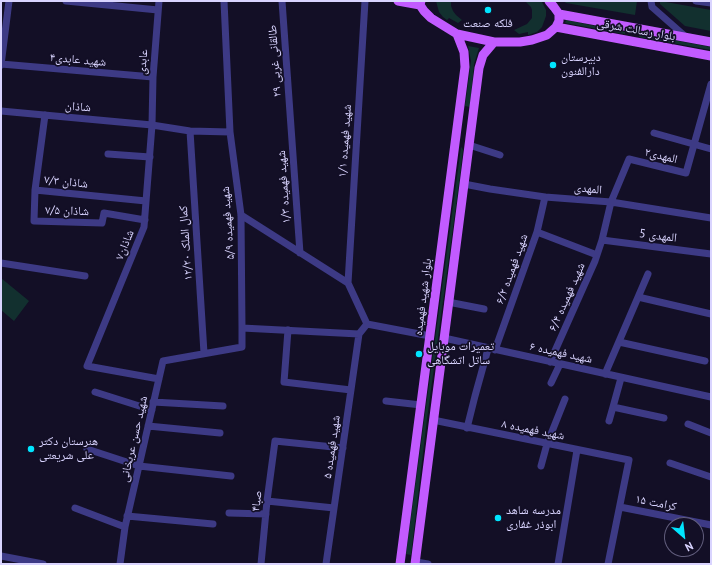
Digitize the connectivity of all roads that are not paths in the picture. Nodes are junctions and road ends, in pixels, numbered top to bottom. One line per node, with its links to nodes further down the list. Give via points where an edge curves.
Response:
1 (9, 1): 22 (street)
2 (66, 1): 13 (street)
3 (159, 1): 13 (street, عابدی)
4 (224, 1): 35 (street, شهید فهمیده ۵/۹)
5 (282, 1): 32 (street, طالقانی غربی ۲۹)
6 (365, 1): 59 (street, شهید فهمیده ۱/۱)
7 (398, 1): 11 (main road)
8 (548, 1): 14 (main road)
9 (651, 1): 18 (street, via 652,7)
10 (696, 1): 12 (street)
11 (421, 3): 17 (main road, via 424,12)
12 (711, 3)
13 (158, 10): 25 (street, عابدی)
14 (559, 14): 15 (main road); 16 (main road, بلوار رسالت شرقی)
15 (556, 28): 19 (main road, بلوار رسالت شرقی); 20 (main road, via 548,35 532,40)
16 (632, 28): 18 (main road, بلوار رسالت شرقی); 19 (main road)
17 (457, 34): 20 (main road); 29 (main road, بلوار شهید فهمیده, via 464,52 465,67)
18 (686, 37): 21 (main road, بلوار رسالت شرقی)
19 (630, 41): 23 (main road, بلوار رسالت شرقی)
20 (494, 42): 30 (main road, via 483,55 479,68)
21 (711, 42)
22 (2, 55): 24 (street)
23 (711, 56)
24 (1, 64): 25 (street, شهید عابدی۴)
25 (153, 77): 33 (street, عابدی)
26 (711, 84): 27 (street)
27 (709, 97): 37 (street)
28 (1, 112): 31 (street, شاذان)
29 (459, 112): 30 (main road); 68 (main road, بلوار شهید فهمیده)
30 (473, 114): 38 (main road)
31 (45, 115): 33 (street, شاذان); 44 (street, شاذان ۷/۳)
32 (290, 120): 53 (street, شهید فهمیده ۱/۳)
33 (152, 125): 34 (street, شاذان); 42 (street, شاذان۷)
34 (190, 131): 35 (street, شاذان); 72 (street, کمال الملک ۱۲/۲۰)
35 (230, 132): 48 (street, شهید فهمیده ۵/۹)
36 (654, 134): 37 (street)
37 (694, 144): 39 (street); 47 (street, المهدی۲, via 686,173 629,159)
38 (469, 145): 41 (street); 43 (main road)
39 (711, 149)
40 (108, 154): 42 (street)
41 (500, 155)
42 (150, 157): 46 (street, شاذان۷)
43 (464, 184): 45 (street, المهدی); 61 (main road)
44 (35, 190): 46 (street, شاذان ۷/۳); 50 (street, شاذان ۷/۵, via 34,221 102,223 104,213)
45 (545, 197): 47 (street, المهدی); 51 (street)
46 (146, 201): 50 (street, شاذان۷)
47 (611, 202): 49 (street, المهدی); 52 (street, شهید فهمیده ۶/۴)
48 (240, 215): 53 (street); 65 (street, شهید فهمیده ۵/۹)
49 (711, 218)
50 (145, 220): 78 (street, شاذان۷, via 87,366)
51 (537, 232): 55 (street, شهید فهمیده ۶/۲); 71 (street, شهید فهمیده ۶/۲)
52 (602, 240): 54 (street, المهدی 5); 55 (street, شهید فهمیده ۶/۴)
53 (300, 253): 59 (street)
54 (711, 254)
55 (597, 255): 74 (street, شهید فهمیده ۶/۴)
56 (1, 263): 58 (street)
57 (648, 274): 60 (street)
58 (84, 276)
59 (348, 283): 64 (street)
60 (638, 298): 63 (street); 70 (street)
61 (448, 302): 62 (street); 69 (main road)
62 (484, 309)
63 (711, 314)
64 (367, 324): 67 (street); 68 (street)
65 (242, 328): 66 (street); 72 (street, شهید فهمیده ۵/۹, via 242,347)
66 (288, 330): 67 (street); 80 (street, via 284,382)
67 (359, 334): 80 (street, شهید فهمیده ۵)
68 (430, 336): 86 (main road, بلوار شهید فهمیده)
69 (444, 338): 71 (street, شهید فهمیده ۶); 91 (main road)
70 (619, 342): 73 (street); 76 (street)
71 (492, 350): 74 (street, شهید فهمیده ۶); 95 (street, شهید فهمیده ۶/۲, via 475,396)
72 (204, 353): 78 (street, شهید حسن عربخانی, via 163,361)
73 (705, 361)
74 (550, 362): 75 (street, شهید فهمیده ۶)
75 (560, 364): 76 (street, شهید فهمیده ۶); 79 (street)
76 (605, 374): 77 (street, شهید فهمیده ۶)
77 (621, 378): 82 (street, شهید فهمیده ۶); 88 (street)
78 (159, 379): 85 (street, شهید حسن عربخانی)
79 (551, 383)
80 (351, 390): 99 (street, شهید فهمیده ۵)
81 (95, 392): 89 (street)
82 (711, 397)
83 (565, 399): 98 (street)
84 (386, 401): 86 (street)
85 (154, 402): 87 (street); 89 (street, شهید حسن عربخانی)
86 (421, 405): 123 (main road, بلوار شهید فهمیده)
87 (223, 406)
88 (613, 407): 90 (street); 92 (street)
89 (152, 410): 94 (street, شهید حسن عربخانی)
90 (664, 418)
91 (433, 420): 95 (street, شهید فهمیده ۸); 118 (main road)
92 (609, 421)
93 (688, 424): 97 (street)
94 (148, 426): 96 (street); 103 (street, شهید حسن عربخانی)
95 (468, 428): 98 (street, شهید فهمیده ۸)
96 (220, 433)
97 (711, 433)
98 (547, 444): 101 (street, شهید فهمیده ۸); 104 (street)
99 (343, 448): 107 (street, صبا۴, via 276,441); 110 (street, شهید فهمیده ۵)
100 (87, 449): 103 (street)
101 (577, 450): 108 (street, شهید فهمیده ۸, via 629,460); 125 (street)
102 (670, 464): 106 (street)
103 (139, 466): 105 (street); 113 (street, شهید حسن عربخانی)
104 (541, 466)
105 (231, 476)
106 (711, 477)
107 (267, 501): 110 (street); 112 (street, صبا۴)
108 (620, 507): 115 (street, کرامت ۱۵); 126 (street)
109 (75, 508): 116 (street)
110 (334, 508): 122 (street, شهید فهمیده ۵)
111 (229, 514): 112 (street)
112 (266, 514): 121 (street, صبا۴)
113 (127, 516): 114 (street); 116 (street, شهید حسن عربخانی)
114 (213, 524)
115 (711, 525)
116 (125, 526): 120 (street, شهید حسن عربخانی)
117 (1, 556): 119 (street)
118 (416, 563): 124 (street)
119 (43, 564)
120 (120, 564)
121 (261, 564)
122 (326, 564)
123 (400, 564)
124 (428, 564)
125 (558, 564)
126 (608, 564)

